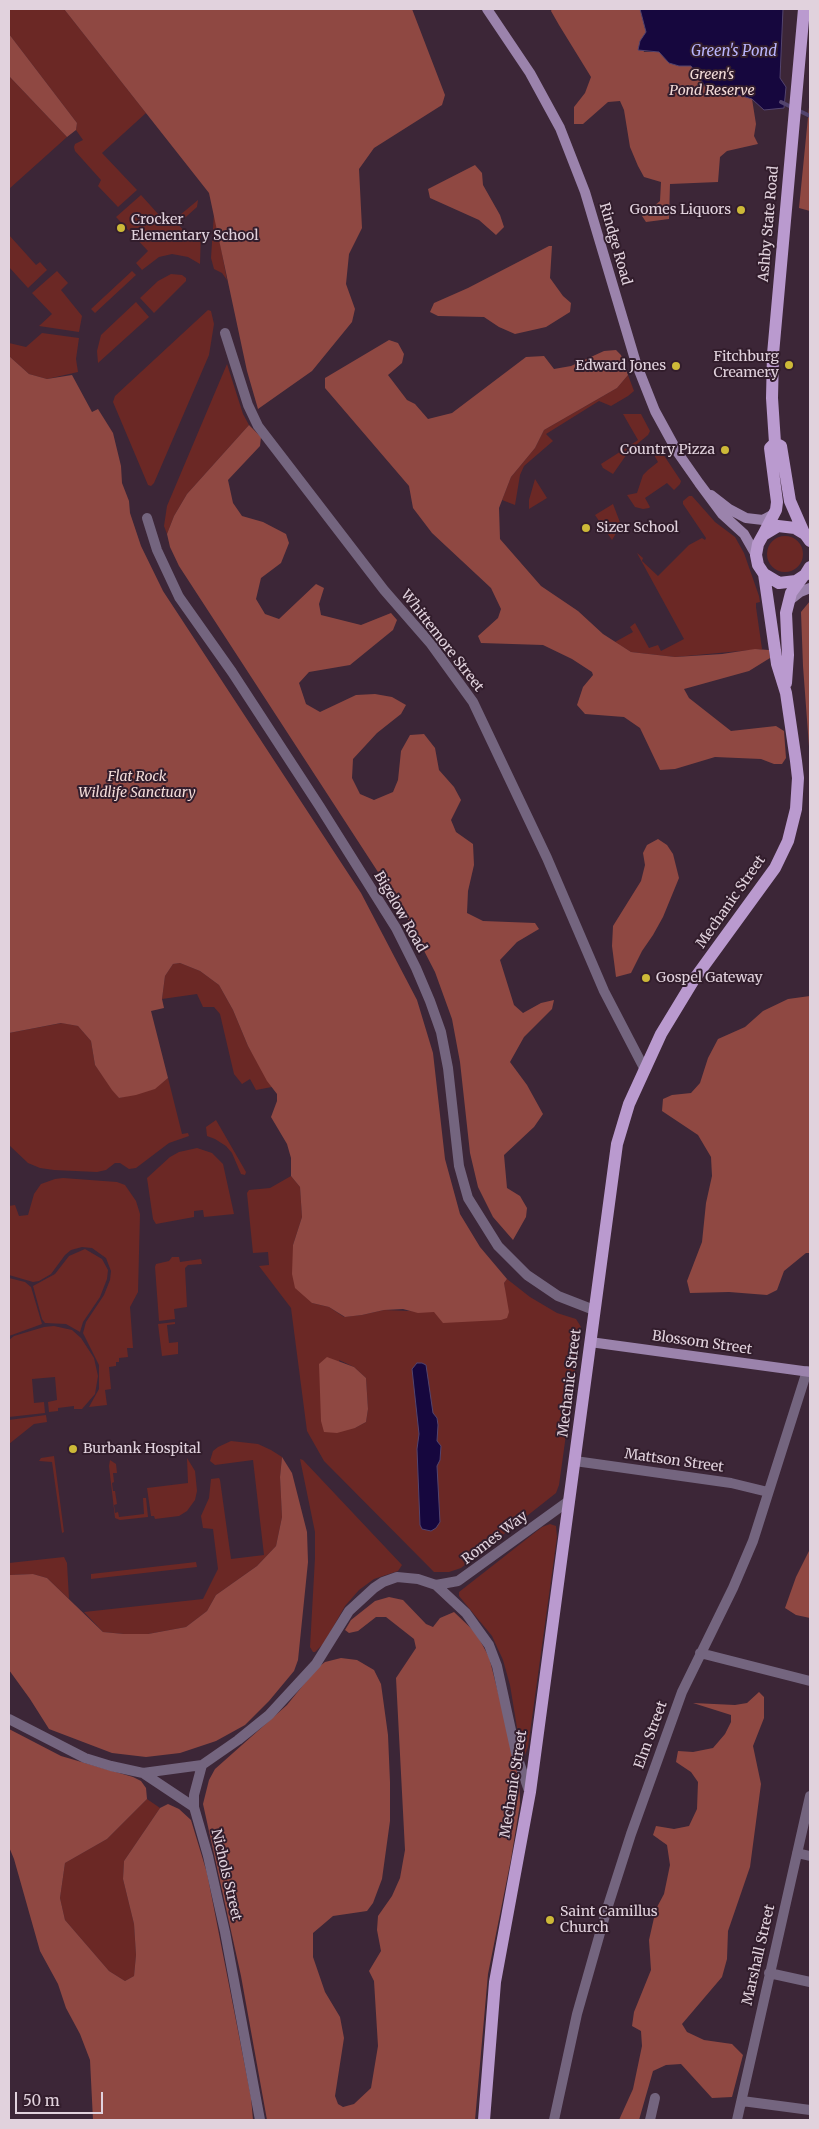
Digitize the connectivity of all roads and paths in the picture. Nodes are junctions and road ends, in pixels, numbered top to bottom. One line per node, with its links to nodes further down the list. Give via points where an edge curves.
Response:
1 (487, 9): 5 (street, Rindge Road, via 530,73 560,128 585,192 647,392 678,453)
2 (804, 9): 4 (main road, Ashby State Road, via 773,354)
3 (224, 334): 13 (street, Whittemore Street, via 258,426 384,590 431,644 473,702 604,991)
4 (775, 442): 7 (main road, Ashby State Road, via 770,448 778,502); 8 (main road, Ashby State Road, via 781,446 790,502)
5 (706, 492): 7 (street, Rindge Road, via 735,513); 9 (street, Rindge Road, via 722,514 744,534)
6 (147, 518): 14 (street, Bigelow Road, via 157,550 180,597 350,853 396,928 416,968 430,1000 450,1076 459,1166 468,1198 498,1246 527,1275 558,1296)
7 (767, 523): 8 (main road, via 773,528 784,525 795,528); 9 (main road, Ashby State Road)
8 (808, 537)
9 (756, 555): 10 (main road, Mechanic Street)
10 (764, 574): 11 (main road, via 773,581 784,583); 12 (main road, Mechanic Street, via 777,664)
11 (807, 580): 12 (main road, Mechanic Street, via 791,593 787,606)
12 (786, 693): 13 (main road, Mechanic Street, via 798,778 796,809 788,841 775,868 674,1011)
13 (644, 1068): 14 (main road, Mechanic Street, via 617,1144)
14 (594, 1310): 15 (main road, Mechanic Street)
15 (590, 1342): 16 (street, Blossom Street); 17 (main road, Mechanic Street)
16 (809, 1372): 18 (street, Elm Street)
17 (575, 1461): 18 (street, Mattson Street, via 731,1483); 19 (main road, Mechanic Street)
18 (768, 1492): 21 (street, Elm Street, via 753,1541)
19 (570, 1500): 20 (street, Romes Way, via 466,1577); 26 (main road, Mechanic Street)
20 (436, 1585): 24 (street, Romes Way, via 398,1577 374,1588 349,1611 325,1652 269,1715); 26 (street, via 466,1613 489,1645 497,1666 516,1753)
21 (700, 1653): 22 (street); 38 (street, Elm Street, via 670,1720 606,1912 577,2014)
22 (810, 1681)
23 (9, 1719): 25 (street, via 85,1758)
24 (202, 1765): 25 (street); 28 (street, Nichols Street, via 196,1781)
25 (143, 1773): 28 (street)
26 (530, 1792): 37 (main road, Mechanic Street, via 495,1982)
27 (810, 1796): 29 (street, Marshall Street)
28 (194, 1807): 36 (street, Nichols Street, via 225,1932)
29 (797, 1853): 30 (street); 31 (street, Marshall Street)
30 (810, 1856)
31 (769, 1974): 32 (street); 34 (street, Marshall Street)
32 (810, 1982)
33 (655, 2098): 39 (street)
34 (742, 2101): 35 (street); 40 (street, Marshall Street)
35 (810, 2110)
36 (260, 2120)
37 (484, 2120)
38 (554, 2120)
39 (650, 2120)
40 (737, 2120)

